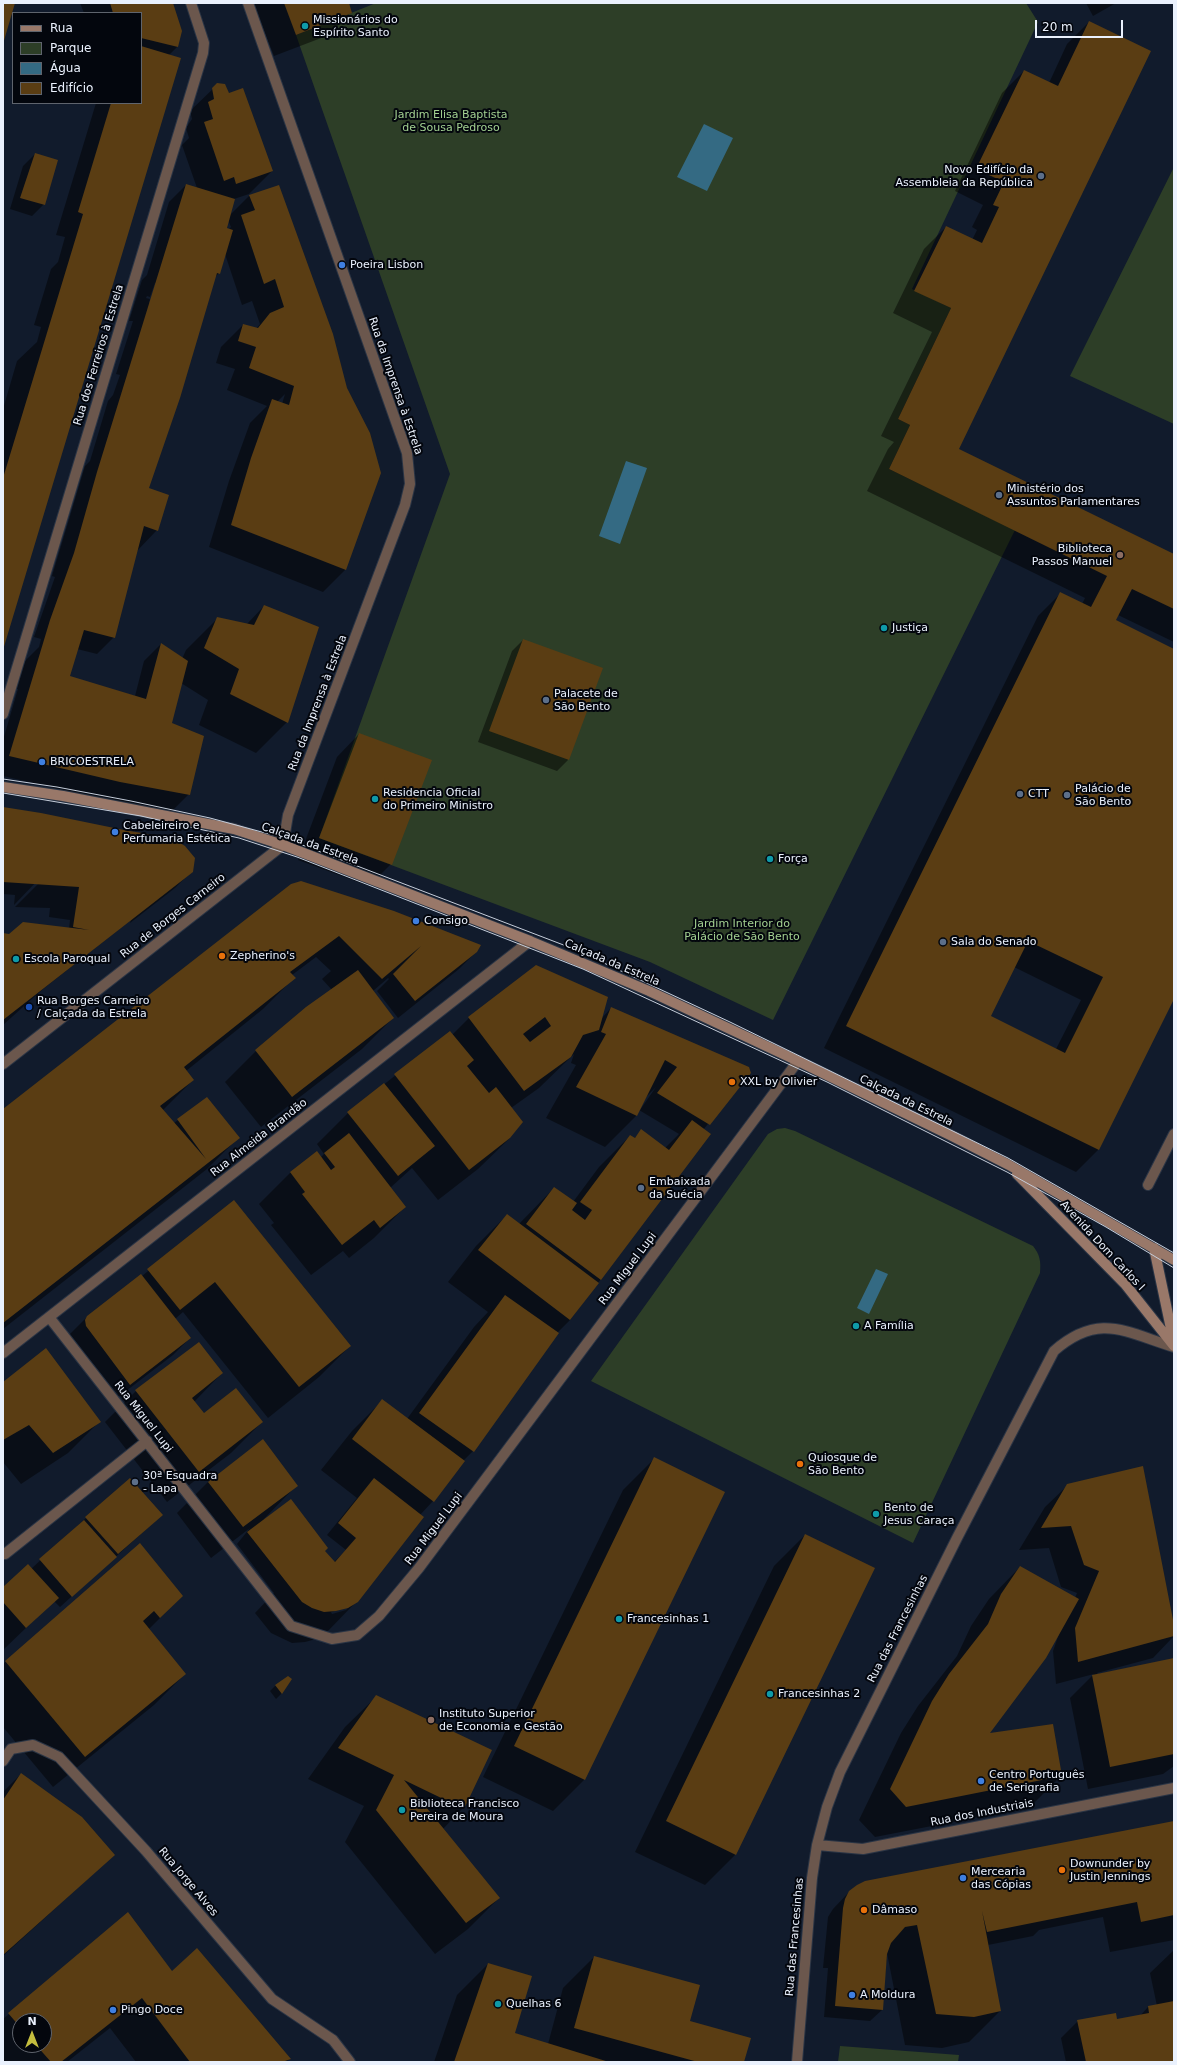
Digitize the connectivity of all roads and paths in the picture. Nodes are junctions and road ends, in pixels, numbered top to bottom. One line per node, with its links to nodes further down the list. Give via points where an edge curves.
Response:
1 (191, 3): 3 (street, Rua dos Ferreiros à Estrela, via 204,43 203,53)
2 (248, 3): 5 (street, Rua da Imprensa à Estrela, via 407,453 410,484 405,505 288,815)
3 (3, 714)
4 (3, 787): 5 (main road, Calçada da Estrela, via 196,821 234,829)
5 (283, 845): 6 (main road, Calçada da Estrela); 8 (street, Rua de Borges Carneiro)
6 (530, 941): 7 (main road, Calçada da Estrela, via 649,992); 14 (street, Rua Almeida Brandão)
7 (798, 1061): 10 (main road, Calçada da Estrela); 18 (street, Rua Miguel Lupi, via 419,1568 379,1616 357,1635 332,1639 292,1626)
8 (3, 1064)
9 (1174, 1134): 11 (street)
10 (1009, 1165): 12 (main road, Calçada da Estrela); 16 (main road, Avenida Dom Carlos I, via 1125,1284)
11 (1148, 1185)
12 (1154, 1248): 13 (main road, Calçada da Estrela); 15 (main road, Avenida Dom Carlos I)
13 (1174, 1260)
14 (49, 1317): 17 (street, Rua Almeida Brandão); 18 (street, Rua Miguel Lupi)
15 (1174, 1343)
16 (1174, 1347): 22 (street, Rua das Francesinhas, via 1127,1330 1096,1329 1069,1338 1054,1352 840,1772)
17 (3, 1353)
18 (147, 1441): 19 (street)
19 (5, 1554)
20 (3, 1762): 23 (street, Rua Jorge Alves, via 11,1749 33,1745 59,1757 146,1851 272,2000 333,2040)
21 (1174, 1788): 22 (street, Rua dos Industriais, via 863,1849)
22 (817, 1845): 24 (street, Rua das Francesinhas)
23 (350, 2062)
24 (797, 2062)

